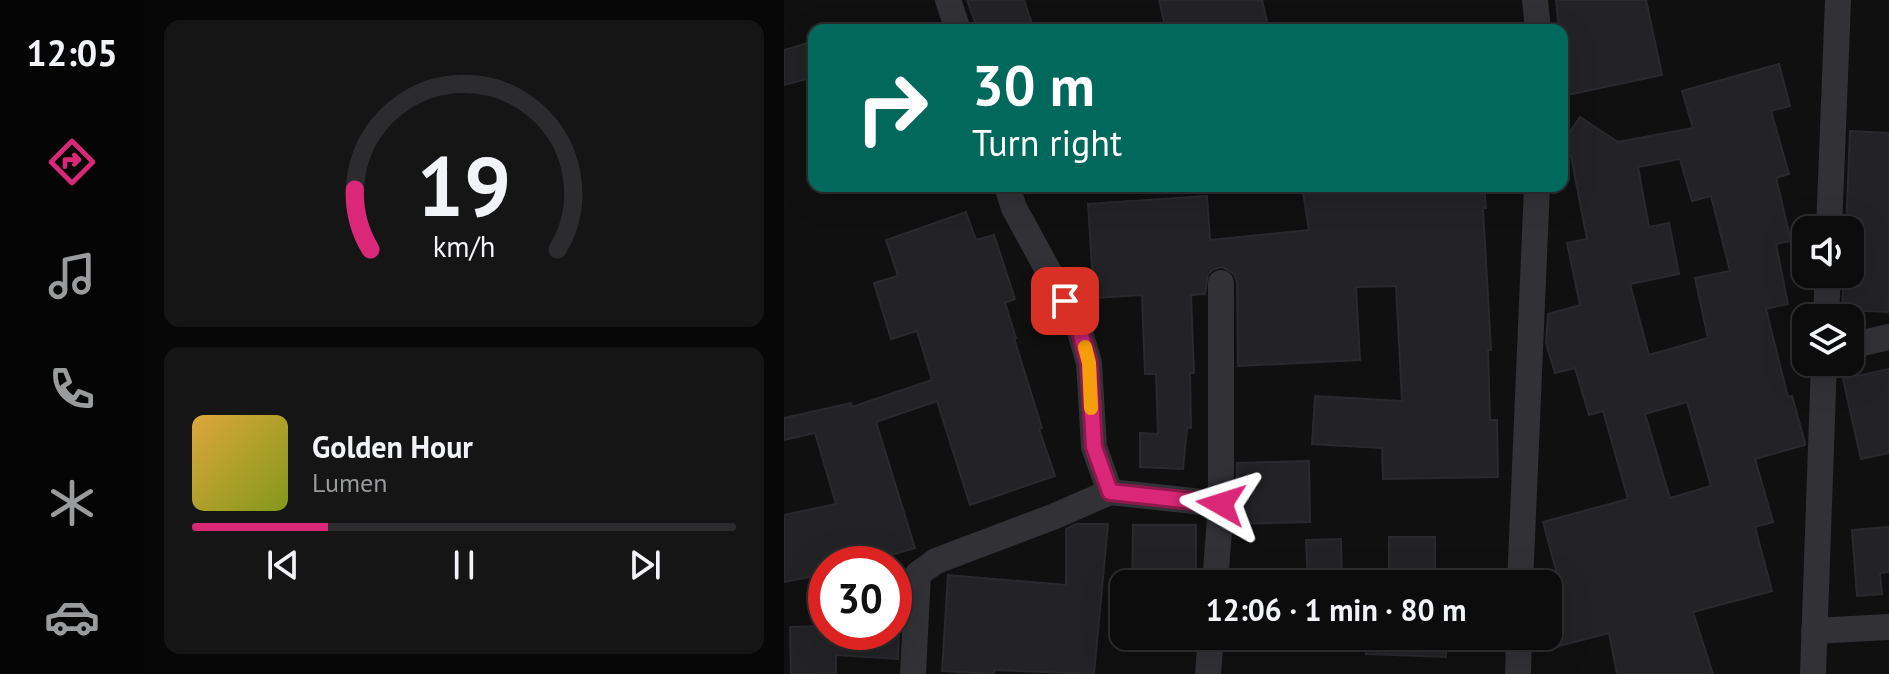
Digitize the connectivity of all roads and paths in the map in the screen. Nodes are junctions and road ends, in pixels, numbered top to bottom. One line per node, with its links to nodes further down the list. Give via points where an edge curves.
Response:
1 (948, 0): 4 (street)
2 (1535, 0): 5 (street)
3 (1838, 0): 8 (street)
4 (956, 24)
5 (1537, 24)
6 (1009, 192): 13 (street, via 1078,325 1089,363 1094,447)
7 (1537, 192): 16 (street)
8 (1830, 216)
9 (1221, 283): 14 (street)
10 (1889, 337): 11 (street)
11 (1864, 343)
12 (1823, 376): 18 (street)
13 (1110, 492): 14 (street); 21 (street, via 922,569)
14 (1221, 504): 15 (street)
15 (1216, 570)
16 (1521, 570)
17 (1889, 627): 18 (street)
18 (1814, 631): 24 (street)
19 (1210, 650): 22 (street)
20 (1519, 650): 23 (street)
21 (913, 674)
22 (1208, 674)
23 (1518, 674)
24 (1813, 674)

